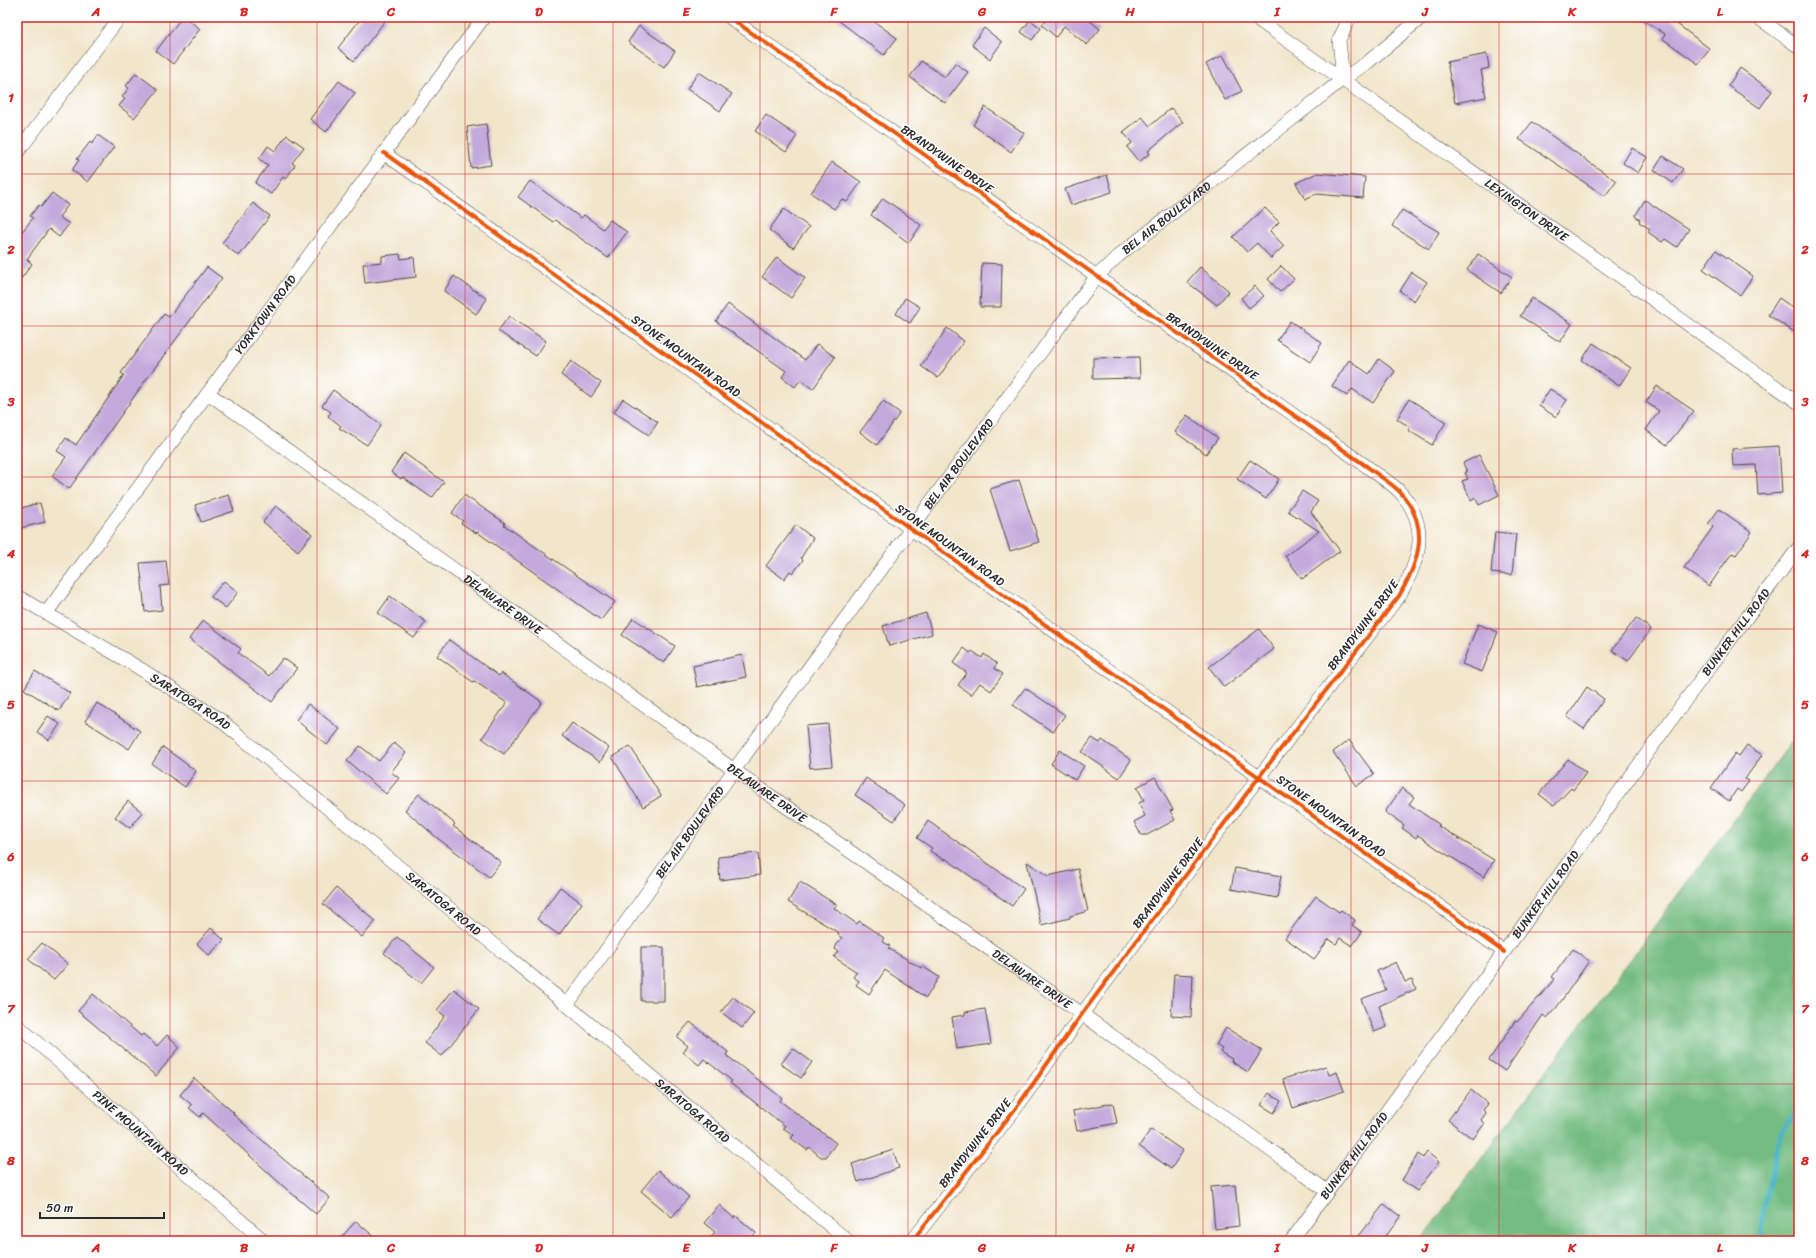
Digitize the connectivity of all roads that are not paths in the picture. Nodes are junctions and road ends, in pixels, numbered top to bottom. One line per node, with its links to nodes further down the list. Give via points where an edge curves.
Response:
1 (120, 17): 10 (street)
2 (484, 17): 11 (street, YORKTOWN ROAD)
3 (729, 17): 12 (street, BRANDYWINE DRIVE)
4 (1254, 17): 9 (street, LEXINGTON DRIVE)
5 (1350, 17): 9 (street, via 1339,40)
6 (1422, 17): 9 (street, BEL AIR BOULEVARD)
7 (1757, 17): 8 (street)
8 (1797, 42)
9 (1343, 80): 12 (street, BEL AIR BOULEVARD, via 1124,251); 14 (street, LEXINGTON DRIVE)
10 (17, 153)
11 (384, 153): 13 (street, YORKTOWN ROAD); 15 (street, STONE MOUNTAIN ROAD)
12 (1096, 277): 15 (street, BEL AIR BOULEVARD); 20 (street, BRANDYWINE DRIVE, via 1369,468 1398,491 1412,509 1420,536 1418,556 1412,575 1399,596)
13 (208, 393): 18 (street, YORKTOWN ROAD); 19 (street, DELAWARE DRIVE)
14 (1799, 402)
15 (910, 529): 19 (street, BEL AIR BOULEVARD); 20 (street, STONE MOUNTAIN ROAD)
16 (1799, 547): 21 (street, BUNKER HILL ROAD)
17 (17, 596): 18 (street, SARATOGA ROAD)
18 (47, 612): 22 (street, SARATOGA ROAD, via 219,719)
19 (734, 770): 22 (street, BEL AIR BOULEVARD); 23 (street, DELAWARE DRIVE)
20 (1259, 777): 21 (street, STONE MOUNTAIN ROAD); 23 (street, BRANDYWINE DRIVE)
21 (1504, 952): 25 (street, BUNKER HILL ROAD)
22 (567, 1005): 27 (street, SARATOGA ROAD)
23 (1082, 1014): 25 (street, DELAWARE DRIVE); 28 (street, BRANDYWINE DRIVE, via 1019,1104)
24 (17, 1025): 26 (street, PINE MOUNTAIN ROAD)
25 (1327, 1191): 29 (street, BUNKER HILL ROAD)
26 (264, 1241)
27 (848, 1241)
28 (912, 1241)
29 (1290, 1241)

